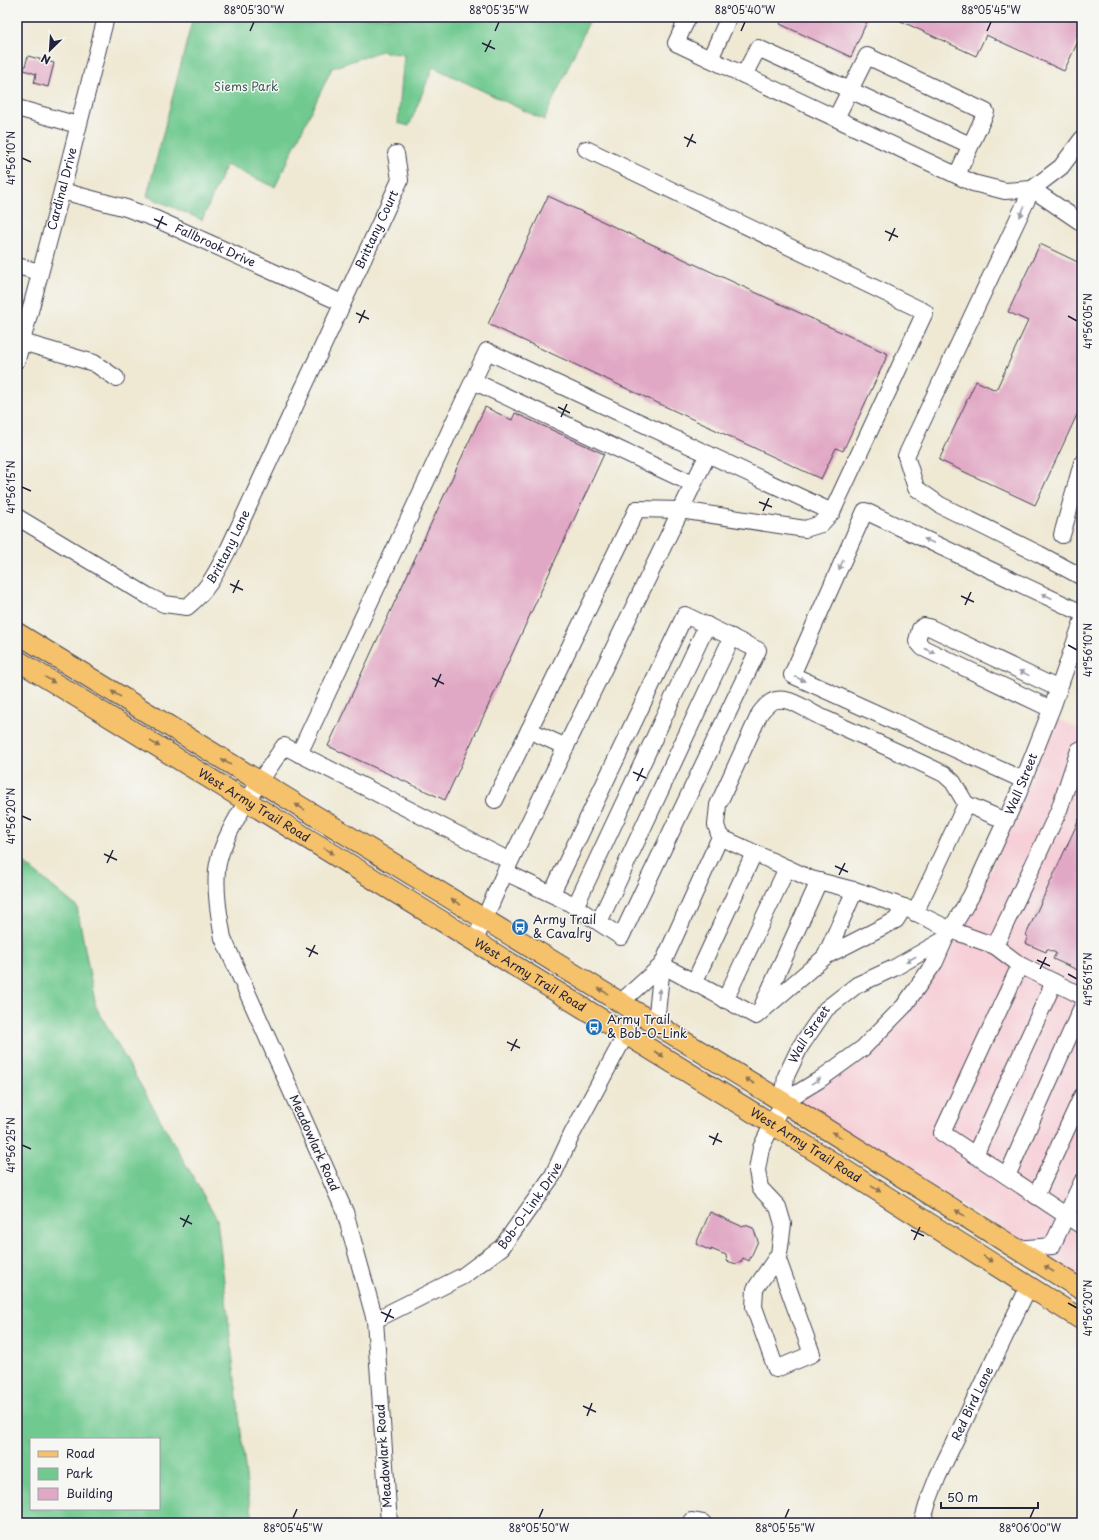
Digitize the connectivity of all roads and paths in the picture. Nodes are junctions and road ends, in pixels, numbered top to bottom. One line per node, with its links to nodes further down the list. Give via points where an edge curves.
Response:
1 (106, 17): 9 (street, Cardinal Drive)
2 (688, 17): 4 (street, via 676,43)
3 (729, 17): 4 (street)
4 (710, 59): 5 (street)
5 (744, 75): 6 (street, via 758,48); 8 (street)
6 (850, 90): 8 (street); 11 (street); 11 (street, via 867,56 986,112)
7 (17, 108): 9 (street)
8 (836, 118): 14 (street)
9 (78, 125): 16 (street, Cardinal Drive)
10 (1082, 139): 15 (street, via 1061,167)
11 (970, 145): 14 (street)
12 (586, 148): 29 (street, via 925,312)
13 (396, 154): 20 (street, Brittany Court, via 400,180)
14 (957, 175): 15 (street, via 1005,191)
15 (1032, 189): 17 (street); 32 (street, one-way to 32, via 906,456 916,488 940,505)
16 (62, 191): 19 (street, Cardinal Drive); 20 (street, Fallbrook Drive, via 156,219)
17 (1080, 217)
18 (17, 266): 19 (street)
19 (40, 272): 21 (street, Cardinal Drive)
20 (342, 303): 30 (street, Brittany Lane, via 229,548 211,582 187,607 164,604 148,596)
21 (22, 342): 22 (street, Cardinal Drive); 23 (street, via 94,363)
22 (17, 360)
23 (116, 378)
24 (473, 382): 25 (street, via 487,351); 27 (street); 46 (street)
25 (708, 454): 27 (street); 29 (street)
26 (1082, 463): 31 (street)
27 (693, 484): 28 (street)
28 (680, 510): 29 (street, via 805,529 821,524); 43 (street, via 637,509); 44 (street)
29 (832, 512)
30 (17, 517)
31 (1062, 535)
32 (1082, 577)
33 (1082, 613): 47 (street, one-way to 47, via 866,511 792,675)
34 (1082, 622): 41 (street, Wall Street)
35 (707, 626): 37 (street); 59 (street, via 684,615); 60 (street)
36 (17, 633): 48 (main road, West Army Trail Road, one-way to 36)
37 (732, 637): 63 (street); 63 (street, via 758,650 621,937)
38 (972, 648): 40 (street); 40 (street, one-way to 40, via 924,626 917,635 917,641 923,648); 41 (street, one-way to 38)
39 (17, 660): 50 (main road, West Army Trail Road, one-way to 50)
40 (963, 667): 42 (street)
41 (1059, 689): 42 (street, Wall Street)
42 (1052, 710): 47 (street, Wall Street)
43 (529, 730): 44 (street); 49 (street)
44 (566, 747): 55 (street)
45 (1082, 752): 66 (street, via 1079,750 1059,810)
46 (299, 754): 48 (street, Meadowlark Road, via 284,746); 55 (street)
47 (1023, 780): 52 (street, Wall Street)
48 (260, 782): 50 (street, Meadowlark Road); 62 (main road, West Army Trail Road, one-way to 48)
49 (495, 800)
50 (248, 801): 65 (main road, West Army Trail Road, one-way to 65); 92 (street, Meadowlark Road, via 224,843 217,870 218,905 223,938 345,1212)
51 (966, 804): 52 (street); 53 (street, via 944,774 814,714 792,701 772,701 760,713 718,805 716,825); 61 (street)
52 (1006, 821): 64 (street, Wall Street, via 971,896)
53 (720, 837): 54 (street); 68 (street)
54 (754, 853): 56 (street); 71 (street)
55 (508, 867): 59 (street); 62 (street)
56 (787, 868): 57 (street); 73 (street)
57 (819, 882): 58 (street); 76 (street)
58 (855, 890): 61 (street); 67 (street)
59 (552, 893): 60 (street)
60 (576, 907): 63 (street)
61 (909, 910): 64 (street); 67 (street, via 896,920)
62 (484, 918): 65 (street); 74 (main road, West Army Trail Road, one-way to 62)
63 (599, 922)
64 (948, 934): 66 (street); 80 (street, Wall Street, one-way to 64, via 819,1080 868,1043 904,1006 935,962); 80 (street, Wall Street, one-way to 80, via 894,968 857,984 826,1009 800,1047 786,1076)
65 (475, 940): 78 (main road, West Army Trail Road)
66 (995, 946): 69 (street)
67 (824, 957): 76 (street)
68 (662, 965): 71 (street); 74 (street); 77 (street, one-way to 68)
69 (1020, 965): 70 (street); 82 (street, via 942,1133)
70 (1054, 982): 72 (street); 82 (street)
71 (694, 983): 73 (street)
72 (1082, 996)
73 (725, 1000): 76 (street, via 756,1016)
74 (621, 1002): 77 (main road, West Army Trail Road)
75 (1082, 1008): 83 (street)
76 (759, 1014)
77 (656, 1023): 80 (main road, West Army Trail Road, one-way to 77)
78 (626, 1034): 81 (main road, West Army Trail Road, one-way to 81); 92 (street, Bob-O-Link Drive, via 552,1175 502,1247 463,1276)
79 (1082, 1096): 85 (street)
80 (783, 1102): 81 (street, Wall Street); 88 (main road, West Army Trail Road, one-way to 80)
81 (772, 1124): 89 (street, Wall Street, via 762,1148 757,1170 760,1188 778,1208 783,1224); 90 (main road, West Army Trail Road, one-way to 90)
82 (975, 1155): 83 (street)
83 (1007, 1176): 85 (street)
84 (1082, 1182): 86 (street)
85 (1036, 1196): 86 (street)
86 (1066, 1216): 87 (street); 88 (street, via 1052,1246)
87 (1082, 1226)
88 (1016, 1249): 91 (main road, West Army Trail Road, one-way to 88)
89 (777, 1257): 89 (street, via 756,1288 754,1308 776,1369 812,1354)
90 (1029, 1286): 93 (main road, West Army Trail Road); 95 (street, Red Bird Lane, via 938,1476)
91 (1082, 1290)
92 (375, 1320): 94 (street, Meadowlark Road)
93 (1082, 1320)
94 (389, 1523)
95 (922, 1523)

